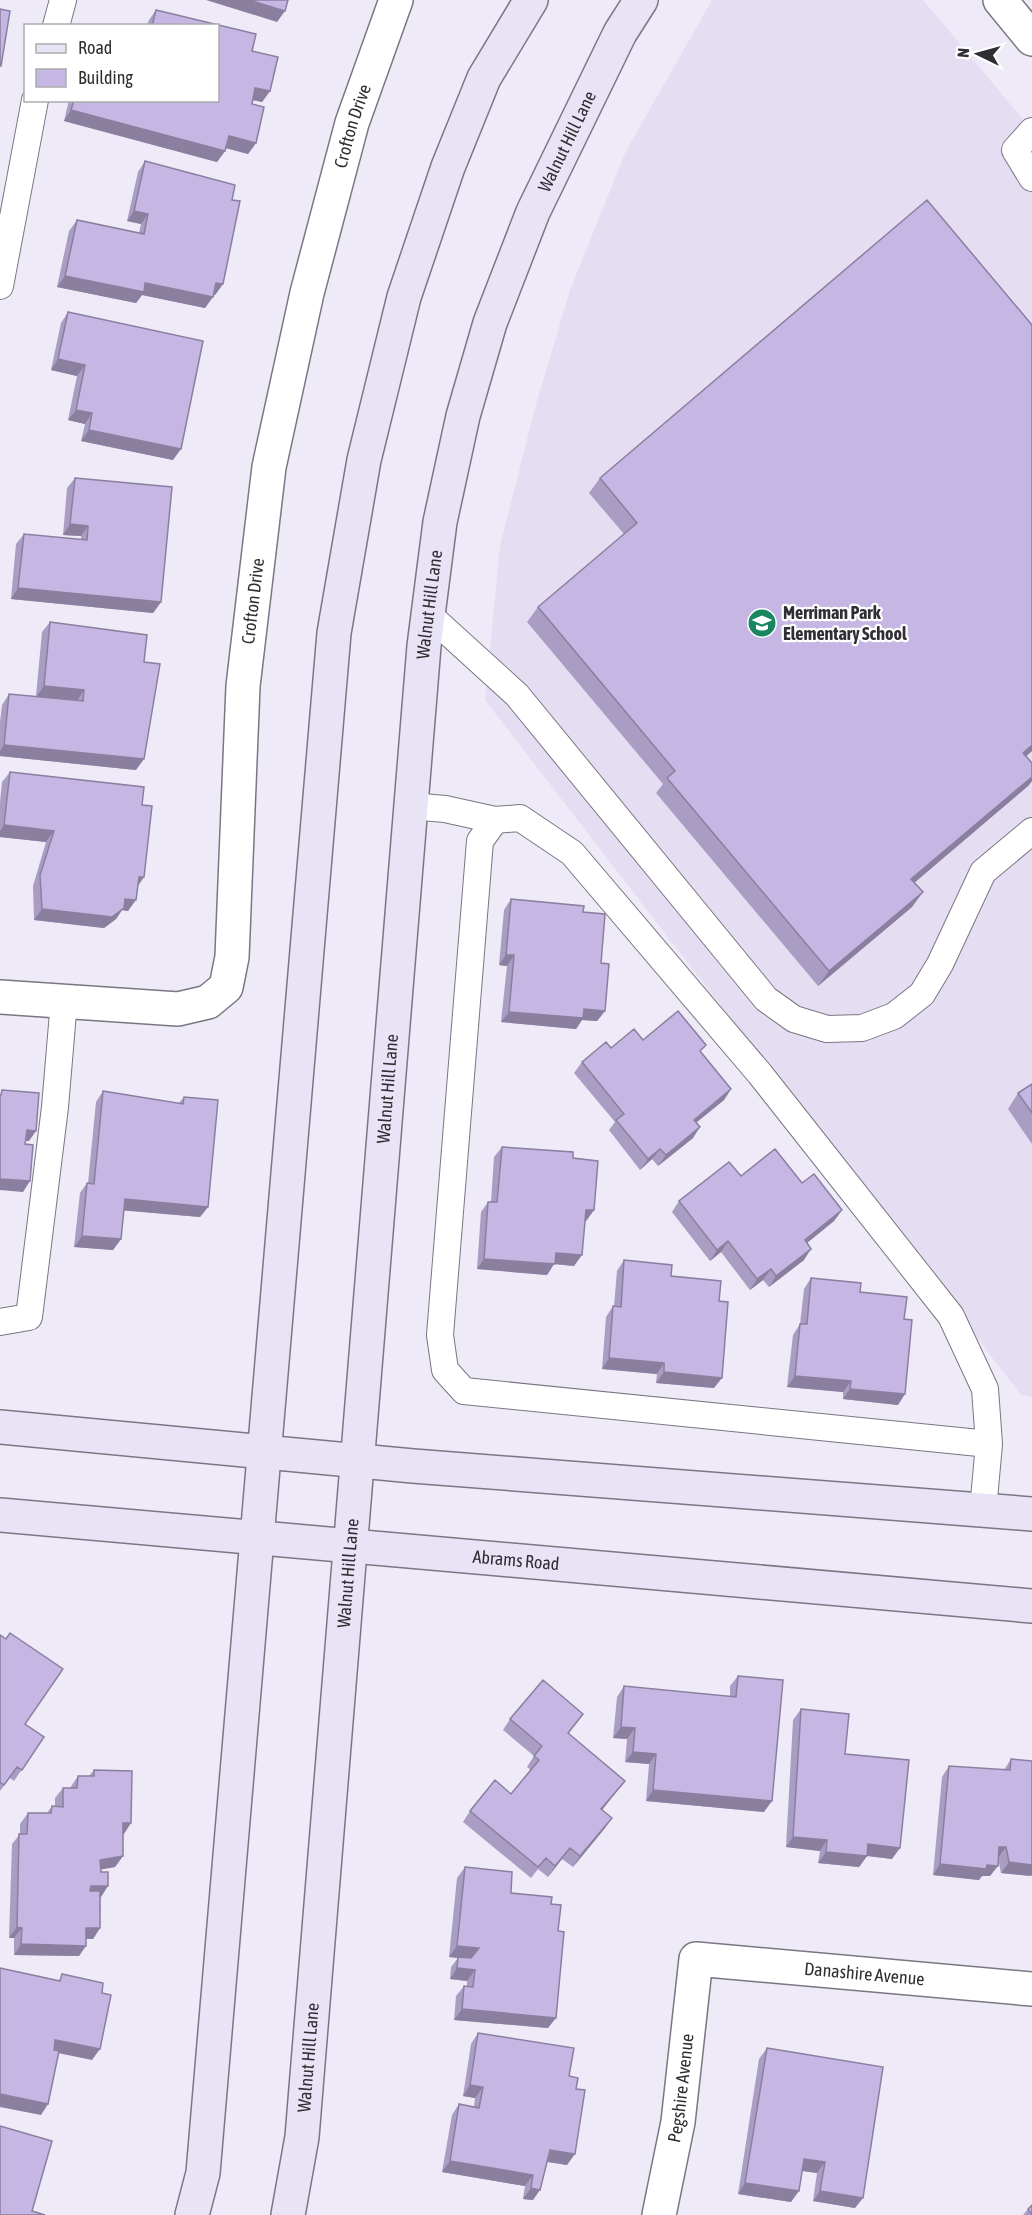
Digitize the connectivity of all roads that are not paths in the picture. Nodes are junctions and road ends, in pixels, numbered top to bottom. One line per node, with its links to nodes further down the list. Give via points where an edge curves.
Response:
1 (63, 0): 6 (lane)
2 (396, 0): 17 (street, Crofton Drive, via 352,123 307,293 269,467 243,686 232,957 226,987 208,1002 178,1010)
3 (531, 0): 21 (main road, via 484,78 448,167 404,297 364,460 334,633)
4 (641, 0): 12 (main road, Walnut Hill Lane, via 620,33 533,213 490,323 440,522)
5 (1000, 0): 7 (street)
6 (57, 24)
7 (1032, 39)
8 (35, 102): 11 (lane)
9 (1032, 131): 10 (lane, via 1016,150)
10 (1032, 178)
11 (0, 286)
12 (428, 614): 13 (main road, Walnut Hill Lane); 15 (lane, via 517,695 766,999 794,1019 827,1029 862,1028 894,1016 922,994 983,872)
13 (410, 806): 14 (lane); 22 (main road, Walnut Hill Lane)
14 (495, 820): 20 (lane, via 520,819 572,853 760,1074 944,1306 985,1389); 20 (lane, via 480,841 440,1335 445,1370 464,1391)
15 (1032, 831)
16 (0, 996): 17 (street, Crofton Drive)
17 (64, 1001): 18 (lane, via 55,1107 28,1317)
18 (0, 1322)
19 (0, 1426): 21 (main road)
20 (988, 1444): 23 (lane)
21 (264, 1453): 22 (main road); 26 (main road)
22 (357, 1461): 23 (main road); 27 (main road, Walnut Hill Lane)
23 (983, 1510): 24 (main road)
24 (1032, 1514)
25 (0, 1515): 26 (main road, Abrams Road)
26 (257, 1539): 27 (main road, Abrams Road); 31 (main road, via 203,2173)
27 (350, 1546): 28 (main road, Abrams Road); 32 (main road, Walnut Hill Lane, via 302,2137)
28 (1032, 1606)
29 (696, 1959): 30 (street, Danashire Avenue); 33 (street, Pegshire Avenue, via 678,2122)
30 (1032, 1989)
31 (192, 2215)
32 (288, 2215)
33 (659, 2215)

